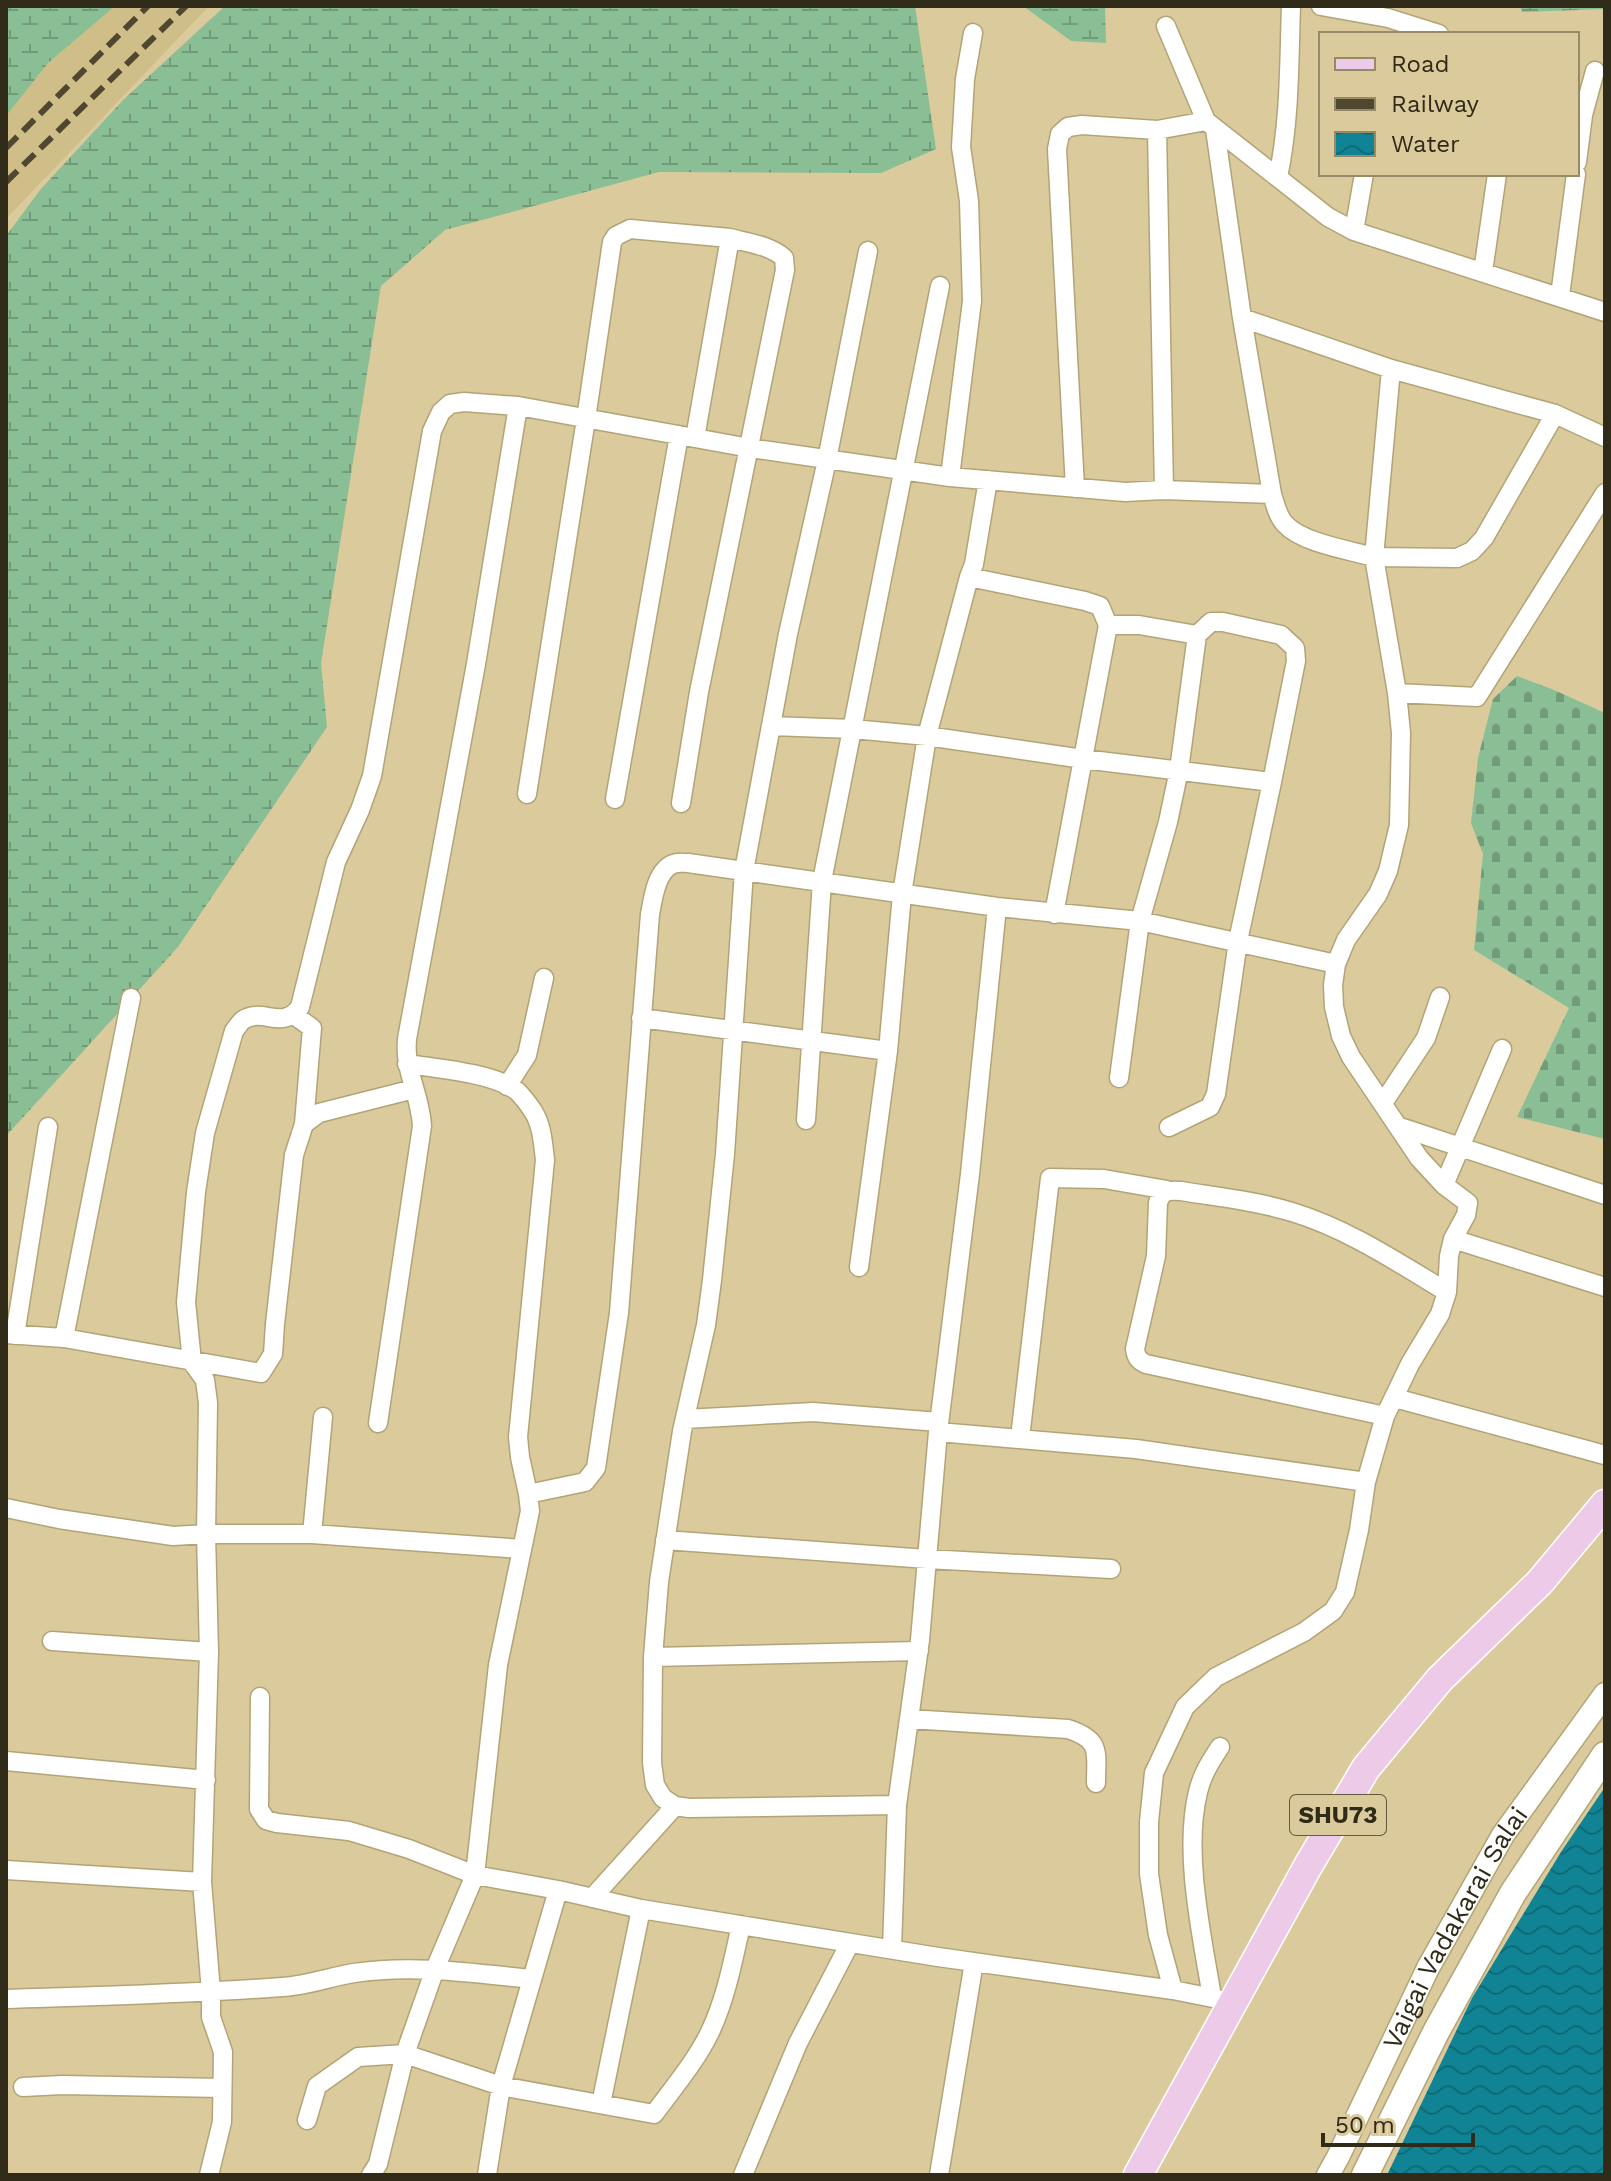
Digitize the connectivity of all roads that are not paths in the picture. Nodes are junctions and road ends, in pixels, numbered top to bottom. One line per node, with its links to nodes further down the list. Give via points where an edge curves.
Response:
1 (1291, 6): 14 (street, via 1288,99)
2 (1321, 6): 3 (street)
3 (1388, 19): 5 (street)
4 (1166, 26): 8 (street)
5 (1432, 32)
6 (973, 33): 32 (street, via 961,147 969,201 972,301)
7 (1595, 71): 10 (street)
8 (1210, 125): 9 (street); 14 (street); 22 (street)
9 (1157, 130): 34 (street, via 1082,125 1060,134); 35 (street)
10 (1579, 146)
11 (1364, 176): 15 (street)
12 (1497, 176): 18 (street)
13 (1576, 176): 20 (street)
14 (1278, 177): 15 (street)
15 (1354, 231): 18 (street)
16 (730, 238): 26 (street, via 630,229 616,236); 27 (street); 29 (street, via 769,248 784,258)
17 (868, 251): 30 (street)
18 (1483, 272): 20 (street)
19 (940, 286): 31 (street)
20 (1560, 296): 21 (street)
21 (1605, 312)
22 (1242, 318): 23 (street); 37 (street)
23 (1391, 369): 25 (street); 38 (street)
24 (518, 406): 26 (street); 63 (street, via 450,404 432,431 372,776 336,862); 69 (street, via 407,1039)
25 (1555, 414): 28 (street); 38 (street, via 1472,551 1457,558)
26 (586, 419): 27 (street); 49 (street)
27 (687, 437): 29 (street); 50 (street)
28 (1605, 437)
29 (750, 448): 30 (street); 51 (street)
30 (827, 460): 31 (street); 43 (street)
31 (905, 470): 32 (street); 44 (street)
32 (950, 477): 33 (street)
33 (988, 480): 34 (street); 39 (street)
34 (1075, 488): 35 (street)
35 (1164, 490): 37 (street)
36 (1605, 493): 42 (street, via 1477,697)
37 (1272, 494): 38 (street, via 1283,522 1295,532)
38 (1374, 557): 42 (street)
39 (969, 577): 40 (street, via 1100,606); 45 (street)
40 (1108, 625): 41 (street); 46 (street)
41 (1197, 635): 47 (street); 48 (street, via 1211,622 1223,622 1281,635 1295,648)
42 (1397, 693): 59 (street, via 1399,825 1378,894)
43 (771, 726): 44 (street); 52 (street)
44 (853, 729): 45 (street); 53 (street)
45 (927, 736): 46 (street); 54 (street)
46 (1083, 759): 47 (street); 56 (street)
47 (1179, 770): 48 (street); 57 (street)
48 (1272, 782): 58 (street)
49 (527, 794)
50 (615, 799)
51 (681, 803)
52 (744, 871): 53 (street); 64 (street, via 688,863 673,864 664,872 650,914); 65 (street)
53 (822, 881): 54 (street); 66 (street)
54 (902, 894): 55 (street); 68 (street)
55 (997, 907): 56 (street); 95 (street)
56 (1054, 914): 57 (street)
57 (1140, 921): 58 (street); 70 (street)
58 (1238, 941): 59 (street); 77 (street, via 1216,1094 1210,1107)
59 (1336, 964): 73 (street, via 1334,1007 1341,1036)
60 (544, 978): 71 (street, via 527,1055)
61 (1440, 997): 73 (street, via 1426,1038)
62 (131, 998): 88 (street)
63 (294, 1015): 75 (street, via 312,1028); 89 (street, via 251,1017 234,1031 205,1133 196,1192 186,1302)
64 (641, 1018): 65 (street); 99 (street, via 619,1313 596,1468 585,1482)
65 (733, 1030): 66 (street); 93 (street, via 710,1295)
66 (811, 1041): 68 (street); 74 (street)
67 (1502, 1049): 79 (street)
68 (888, 1051): 84 (street)
69 (407, 1064): 71 (street, via 465,1072); 72 (street)
70 (1119, 1078)
71 (507, 1086): 99 (street, via 534,1112 545,1160 518,1437)
72 (414, 1089): 75 (street, via 319,1113); 94 (street, via 422,1126)
73 (1383, 1103): 78 (street)
74 (806, 1120)
75 (304, 1124): 89 (street, via 294,1155 273,1354 261,1373)
76 (48, 1127): 87 (street)
77 (1169, 1127)
78 (1400, 1127): 79 (street); 80 (street)
79 (1461, 1146): 80 (street); 82 (street)
80 (1444, 1185): 83 (street, via 1468,1203)
81 (1167, 1190): 86 (street, via 1269,1206 1312,1219 1368,1244); 91 (street, via 1158,1203 1156,1256 1136,1357 1146,1364); 96 (street, via 1104,1179 1050,1178)
82 (1605, 1195)
83 (1453, 1239): 85 (street); 86 (street)
84 (859, 1267)
85 (1605, 1287)
86 (1447, 1292): 90 (street)
87 (10, 1335): 88 (street)
88 (64, 1338): 89 (street)
89 (192, 1362): 102 (street, via 205,1380 208,1403)
90 (1395, 1398): 91 (street); 97 (street)
91 (1385, 1416): 98 (street)
92 (323, 1417): 103 (street)
93 (685, 1419): 95 (street, via 813,1412); 104 (street)
94 (378, 1423)
95 (939, 1427): 96 (street); 106 (street)
96 (1020, 1438): 98 (street)
97 (1605, 1455)
98 (1366, 1482): 134 (street, via 1345,1592 1333,1611 1304,1632 1216,1677 1185,1707 1154,1773 1149,1874)
99 (528, 1494): 105 (street)
100 (1605, 1504): 137 (main road, SHU73, via 1540,1582 1440,1679 1366,1768)
101 (6, 1508): 102 (street, via 173,1536)
102 (206, 1534): 103 (street); 110 (street)
103 (312, 1534): 105 (street)
104 (665, 1540): 106 (street); 111 (street)
105 (522, 1549): 123 (street, via 498,1665)
106 (927, 1559): 107 (street); 109 (street)
107 (1111, 1569)
108 (52, 1641): 110 (street)
109 (919, 1651): 111 (street); 114 (street)
110 (209, 1652): 118 (street)
111 (653, 1657): 121 (street, via 655,1785)
112 (1605, 1694): 150 (street, Vaigai Vadakarai Salai, via 1503,1835 1428,1968)
113 (260, 1697): 123 (street, via 259,1809 266,1820 368,1836)
114 (909, 1719): 119 (street, via 1083,1734 1096,1750); 120 (street)
115 (1220, 1747): 137 (street, via 1205,1770 1193,1827 1200,1921)
116 (1605, 1755): 151 (main road, Vaigai Vadakarai Salai, via 1513,1893)
117 (6, 1761): 118 (street)
118 (206, 1780): 124 (street)
119 (1096, 1783)
120 (897, 1805): 121 (street); 130 (street)
121 (675, 1806): 126 (street)
122 (6, 1870): 124 (street)
123 (475, 1875): 125 (street); 132 (street)
124 (202, 1882): 135 (street)
125 (558, 1890): 126 (street); 133 (street)
126 (592, 1898): 127 (street)
127 (641, 1909): 128 (street); 142 (street)
128 (741, 1925): 129 (street); 142 (street, via 710,2032 654,2114)
129 (850, 1943): 130 (street); 147 (street, via 798,2043)
130 (892, 1949): 131 (street)
131 (974, 1962): 134 (street); 148 (street)
132 (435, 1969): 133 (street); 135 (street, via 353,1973 303,1986); 138 (street)
133 (531, 1979): 139 (street)
134 (1173, 1990): 137 (street)
135 (211, 1992): 136 (street); 141 (street, via 211,2017 223,2052)
136 (6, 1999)
137 (1222, 1999): 149 (main road, SHU73)
138 (405, 2054): 139 (street); 143 (street, via 358,2057 317,2086); 145 (street)
139 (501, 2086): 142 (street); 146 (street)
140 (23, 2087): 141 (street)
141 (222, 2088): 144 (street, via 222,2122)
142 (601, 2104)
143 (307, 2120)
144 (209, 2175)
145 (371, 2175)
146 (487, 2175)
147 (744, 2175)
148 (939, 2175)
149 (1138, 2175)
150 (1328, 2175)
151 (1365, 2175)

